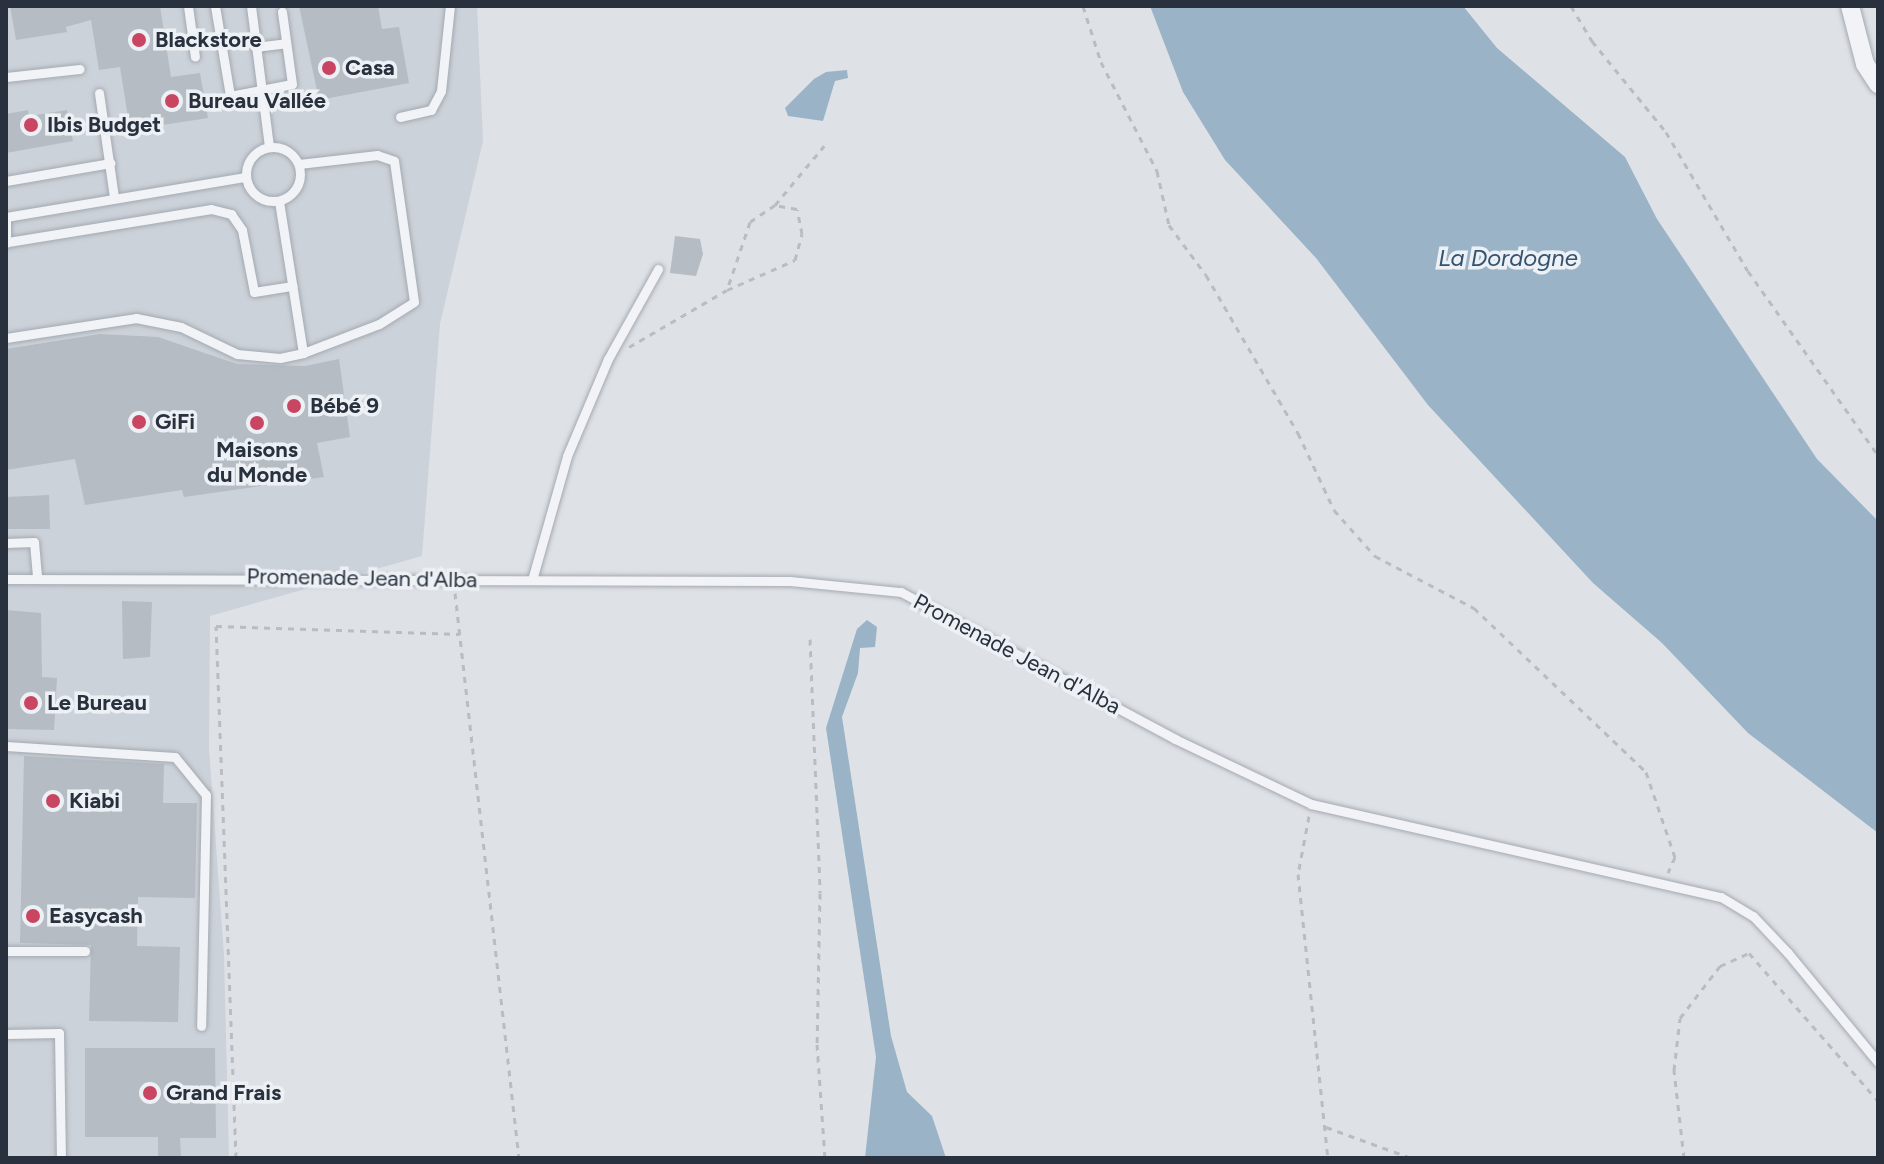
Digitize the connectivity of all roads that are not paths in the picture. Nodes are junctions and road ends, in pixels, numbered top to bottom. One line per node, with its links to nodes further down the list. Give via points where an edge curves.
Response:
1 (188, 6): 9 (lane)
2 (215, 6): 13 (lane, via 230,96)
3 (251, 6): 8 (lane)
4 (450, 6): 15 (lane, via 441,91 431,110)
5 (1850, 6): 12 (street, via 1865,64)
6 (282, 12): 7 (lane)
7 (286, 43): 8 (lane); 13 (lane, via 292,84)
8 (255, 47): 13 (lane)
9 (195, 57)
10 (80, 69): 11 (lane)
11 (6, 77)
12 (1878, 84)
13 (263, 89): 16 (lane)
14 (99, 93): 17 (lane)
15 (400, 117)
16 (269, 147): 18 (lane, via 287,150); 19 (lane, via 249,161)
17 (110, 163): 20 (lane); 21 (lane)
18 (299, 164): 22 (lane, via 295,191); 28 (lane, via 377,155 394,161 414,302 379,324)
19 (246, 177): 21 (lane); 22 (lane, via 261,198)
20 (6, 181)
21 (114, 197): 23 (lane)
22 (279, 201): 26 (lane)
23 (6, 217): 24 (lane)
24 (7, 242): 26 (lane, via 211,209 231,214 242,230 254,292)
25 (658, 269): 32 (lane, via 608,359 567,456)
26 (293, 286): 28 (lane)
27 (6, 338): 28 (lane, via 136,318 181,327 237,354 280,358)
28 (303, 353)
29 (6, 543): 31 (lane, via 34,542)
30 (6, 579): 31 (lane, Promenade Jean d'Alba)
31 (37, 579): 32 (lane, Promenade Jean d'Alba)
32 (532, 580): 38 (lane, Promenade Jean d'Alba, via 790,581 901,592 1175,739 1311,804 1721,897 1753,916)
33 (6, 746): 36 (lane, via 175,757 206,795)
34 (6, 951): 35 (lane)
35 (85, 951)
36 (201, 1026)
37 (6, 1034): 39 (lane, via 59,1033)
38 (1878, 1062)
39 (61, 1158)

